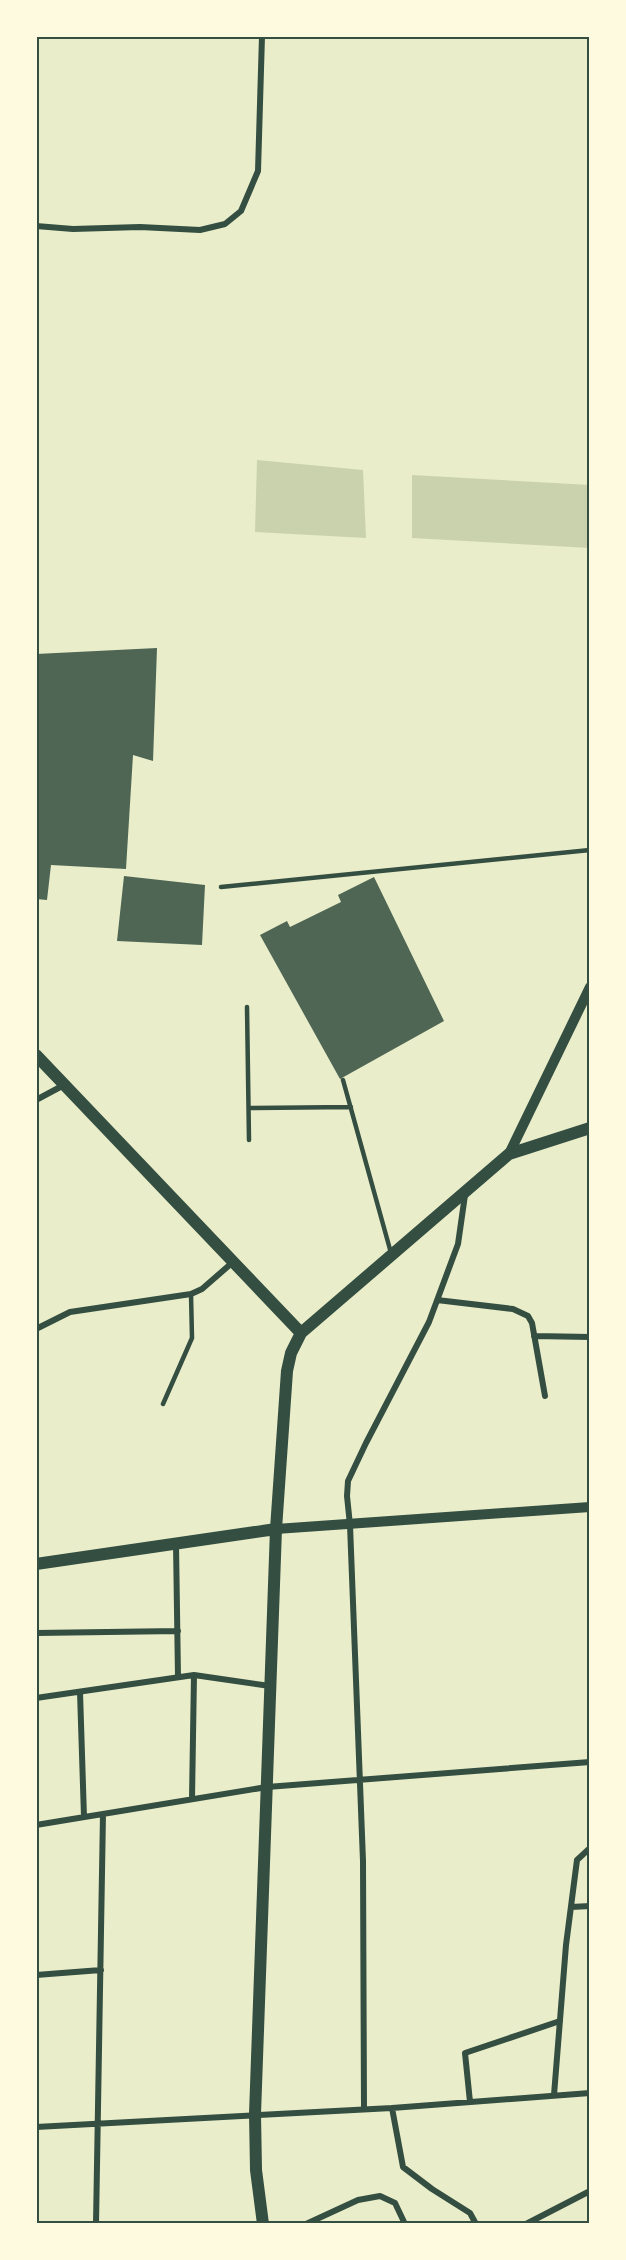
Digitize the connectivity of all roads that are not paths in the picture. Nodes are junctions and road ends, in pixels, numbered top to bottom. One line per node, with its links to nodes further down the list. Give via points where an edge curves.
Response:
1 (262, 36): 2 (street, via 258,171 241,211 225,224 200,230)
2 (36, 226)
3 (590, 850): 4 (lane)
4 (221, 887)
5 (590, 987): 15 (street)
6 (247, 1008): 12 (lane)
7 (36, 1055): 9 (main road)
8 (343, 1080): 11 (lane)
9 (64, 1085): 10 (street); 18 (main road)
10 (36, 1100)
11 (351, 1107): 12 (lane); 17 (lane)
12 (249, 1108): 14 (lane)
13 (590, 1128): 15 (main road)
14 (249, 1140)
15 (509, 1154): 16 (main road)
16 (465, 1191): 17 (main road); 20 (street, via 458,1244)
17 (392, 1255): 22 (main road)
18 (233, 1262): 19 (street, via 202,1289); 22 (main road)
19 (190, 1294): 21 (street, via 70,1312); 26 (lane, via 192,1338)
20 (437, 1300): 23 (street, via 520,1311 532,1323); 28 (street, via 352,1470 347,1496)
21 (36, 1329)
22 (301, 1333): 29 (main road, via 287,1371)
23 (534, 1336): 24 (street); 25 (street)
24 (590, 1337)
25 (545, 1396)
26 (163, 1404)
27 (590, 1507): 28 (street)
28 (350, 1525): 29 (street); 40 (street)
29 (276, 1529): 30 (main road); 36 (main road)
30 (176, 1543): 31 (main road); 32 (street)
31 (36, 1564)
32 (178, 1631): 33 (street); 35 (street)
33 (36, 1633)
34 (194, 1675): 35 (street); 36 (street); 42 (street)
35 (178, 1677): 37 (street)
36 (270, 1686): 41 (main road)
37 (80, 1692): 38 (street); 44 (street)
38 (36, 1698)
39 (590, 1762): 40 (street)
40 (358, 1780): 41 (street); 56 (street, via 363,1861)
41 (267, 1787): 42 (street); 57 (main road)
42 (192, 1799): 43 (street)
43 (103, 1814): 44 (street); 49 (street)
44 (84, 1817): 45 (street)
45 (36, 1825)
46 (590, 1848): 48 (street, via 577,1860)
47 (590, 1906): 48 (street)
48 (571, 1907): 51 (street)
49 (100, 1970): 50 (street); 58 (street)
50 (36, 1975)
51 (560, 2021): 53 (street); 54 (street, via 465,2053)
52 (590, 2093): 53 (street)
53 (554, 2095): 54 (street)
54 (470, 2102): 55 (street)
55 (392, 2108): 56 (street); 65 (street, via 403,2167 470,2213)
56 (364, 2109): 57 (street)
57 (255, 2114): 58 (street); 62 (main road, via 256,2170)
58 (96, 2124): 59 (street); 61 (street)
59 (36, 2127)
60 (590, 2191): 66 (street)
61 (96, 2224)
62 (263, 2224)
63 (306, 2224): 64 (street, via 358,2200 380,2196 395,2203)
64 (405, 2224)
65 (476, 2224)
66 (526, 2224)

